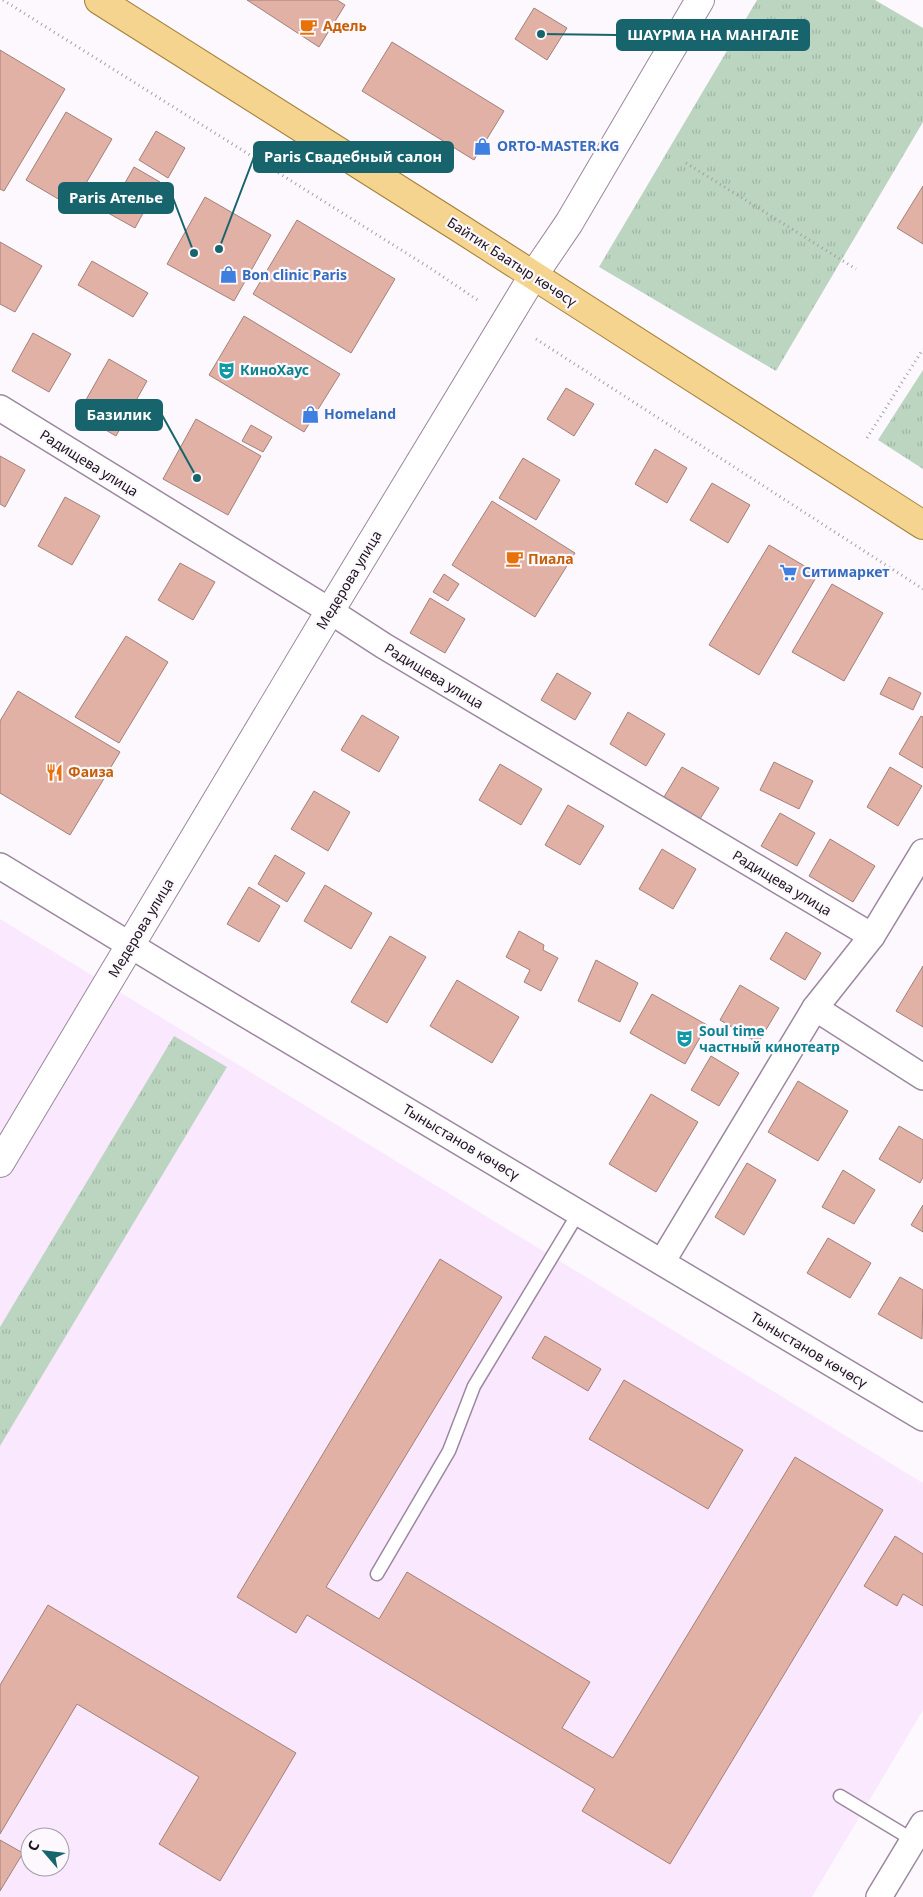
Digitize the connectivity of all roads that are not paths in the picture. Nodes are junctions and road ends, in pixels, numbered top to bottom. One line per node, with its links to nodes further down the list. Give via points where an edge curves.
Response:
1 (99, 0): 3 (main road, Байтик Баатыр көчөсү)
2 (700, 0): 3 (main road, Медерова улица, via 569,223)
3 (533, 276): 5 (main road, Байтик Баатыр көчөсү); 6 (main road, Медерова улица)
4 (0, 408): 6 (street, Радищева улица)
5 (923, 525)
6 (330, 611): 9 (street, Радищева улица, via 393,652); 10 (main road, Медерова улица)
7 (923, 852): 9 (street)
8 (0, 866): 10 (street, Тыныстанов көчөсү)
9 (872, 936): 11 (street)
10 (131, 945): 13 (main road, Медерова улица); 14 (street, Тыныстанов көчөсү)
11 (815, 1008): 12 (street); 15 (street)
12 (923, 1077)
13 (0, 1163)
14 (579, 1212): 15 (street, Тыныстанов көчөсү); 17 (lane, via 474,1386 449,1451)
15 (662, 1262): 16 (street, Тыныстанов көчөсү)
16 (923, 1418)
17 (377, 1574)
18 (840, 1796): 19 (lane)
19 (918, 1832): 20 (street)
20 (879, 1897)

